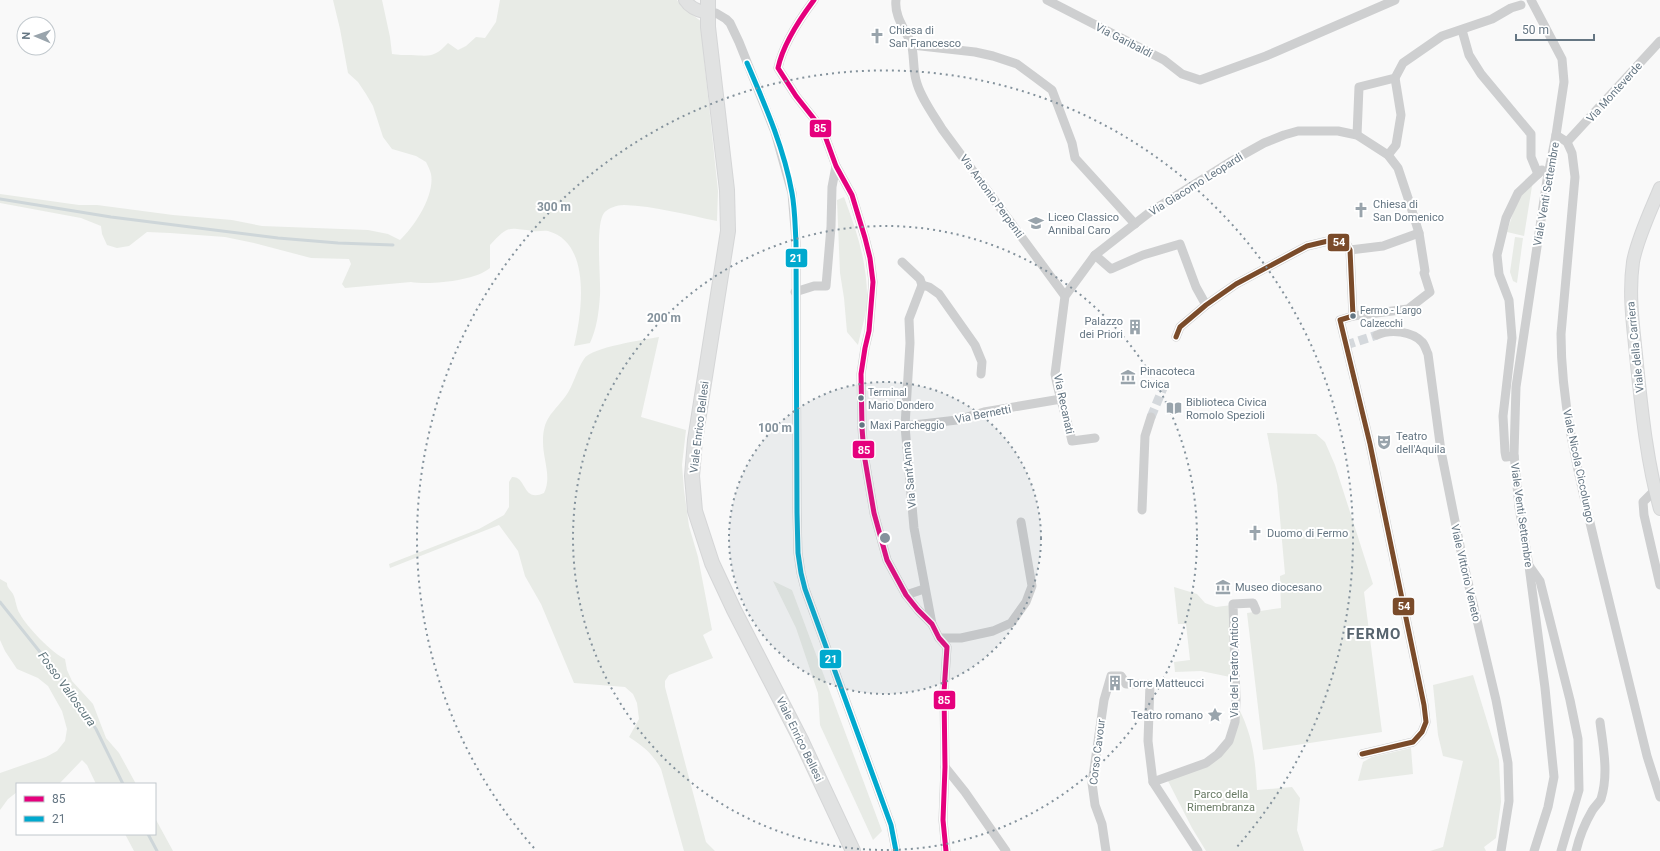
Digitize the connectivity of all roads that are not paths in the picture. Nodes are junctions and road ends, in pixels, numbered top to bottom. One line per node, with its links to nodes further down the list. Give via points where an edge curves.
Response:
1 (685, 0): 7 (main road, via 697,10)
2 (814, 0): 17 (street, via 802,16 780,57 778,68 825,136)
3 (896, 0): 11 (street, via 899,19)
4 (1047, 0): 5 (street, Via Garibaldi, via 1164,60 1182,74 1200,80 1266,56)
5 (1394, 0)
6 (1531, 0): 14 (street, Viale Venti Settembre, via 1562,59 1564,82)
7 (711, 5): 27 (street, via 730,23 776,132 792,193 796,242); 56 (main road, Viale Enrico Bellesi, via 712,67 727,190 728,231 695,440 692,476 695,511 715,570 801,740)
8 (1521, 5): 9 (street)
9 (1462, 30): 12 (street, via 1442,36 1403,63); 19 (street, via 1469,55 1480,74 1531,134 1531,156)
10 (1660, 41): 15 (street, Via Monteverde)
11 (912, 45): 21 (street, via 993,56 1017,64 1052,90 1075,158); 28 (street, Via Antonio Perpenti, via 916,82 942,129)
12 (1395, 78): 13 (street, via 1359,87); 16 (street, via 1401,115 1396,145)
13 (1357, 135): 16 (street); 21 (street, Via Giacomo Leopardi, via 1338,131 1309,130 1277,137 1230,162)
14 (1556, 135): 15 (street); 18 (street, Viale Venti Settembre)
15 (1567, 142): 54 (street, Viale Nicola Ciccolungo, via 1572,153 1576,177 1561,334 1568,423 1647,756)
16 (1388, 155): 22 (street, via 1398,168)
17 (836, 166): 27 (street, via 832,187 826,286 814,286); 46 (street, via 852,195 870,258 873,282 869,331 861,374 864,454 874,513 887,560)
18 (1549, 169): 19 (street); 38 (street, Viale Venti Settembre, via 1516,387)
19 (1538, 174): 38 (street, via 1518,192 1506,218 1498,255 1499,274 1509,300 1512,338 1503,416 1505,452 1506,457)
20 (1660, 188): 39 (main road, Viale della Carriera, via 1644,225 1633,261 1630,297 1643,423)
21 (1135, 224): 24 (street, Via Giacomo Leopardi)
22 (1419, 233): 23 (street, via 1383,246); 30 (street, via 1424,273 1430,292 1408,309)
23 (1350, 250): 29 (street, via 1346,243 1328,241 1307,246 1236,284); 30 (street)
24 (1095, 255): 28 (street, Via Giacomo Leopardi); 29 (street, via 1111,269 1143,255 1180,244 1196,287)
25 (902, 262): 26 (street, via 920,279)
26 (922, 285): 33 (street, via 939,294 975,345 982,362); 36 (street, Via Sant'Anna, via 909,319)
27 (795, 292): 55 (street, via 797,513 801,573)
28 (1065, 296): 34 (street, Via Recanati, via 1056,374)
29 (1206, 305): 32 (street, via 1180,327)
30 (1353, 316): 51 (street, via 1340,320 1370,444 1426,722 1422,732 1413,742)
31 (1377, 335): 63 (street, Viale Vittorio Veneto, via 1392,331 1411,335 1422,342 1428,354 1441,451 1508,763 1509,801)
32 (1176, 337)
33 (981, 374)
34 (1061, 399): 36 (street, Via Bernetti, via 984,412 957,420); 37 (street, Via Recanati, via 1072,441)
35 (1151, 417): 41 (street, via 1145,436)
36 (905, 426): 45 (street, Via Sant'Anna, via 914,528)
37 (1094, 438)
38 (1514, 456): 43 (street, Viale Venti Settembre)
39 (1655, 490): 40 (main road, Viale della Carriera); 44 (street, via 1642,502)
40 (1660, 509)
41 (1142, 510)
42 (1021, 522): 49 (street, via 1032,586 1026,602 1011,623 993,631 961,638)
43 (1529, 566): 64 (street, Viale Venti Settembre, via 1554,777 1548,807); 65 (street, via 1540,581 1578,739 1579,790)
44 (1660, 585)
45 (924, 588): 46 (street); 48 (street, Via Sant'Anna)
46 (906, 595): 48 (street)
47 (1256, 610): 53 (street, Via del Teatro Antico, via 1252,603 1233,604 1236,700 1235,722 1229,741 1206,763)
48 (932, 624): 49 (street)
49 (939, 638): 52 (street, via 947,647 944,692)
50 (1600, 722): 66 (street, via 1604,759 1601,800 1592,812)
51 (1362, 754)
52 (945, 767): 59 (street, via 943,820); 60 (street)
53 (1154, 782): 61 (street, Corso Cavour, via 1148,741 1150,684 1126,684 1121,676 1111,676 1104,700 1092,783); 62 (street)
54 (1660, 797)
55 (891, 825): 57 (street); 58 (street)
56 (853, 851)
57 (896, 851)
58 (901, 851)
59 (946, 851)
60 (1006, 851)
61 (1106, 851)
62 (1198, 851)
63 (1501, 851)
64 (1534, 851)
65 (1562, 851)
66 (1576, 851)

